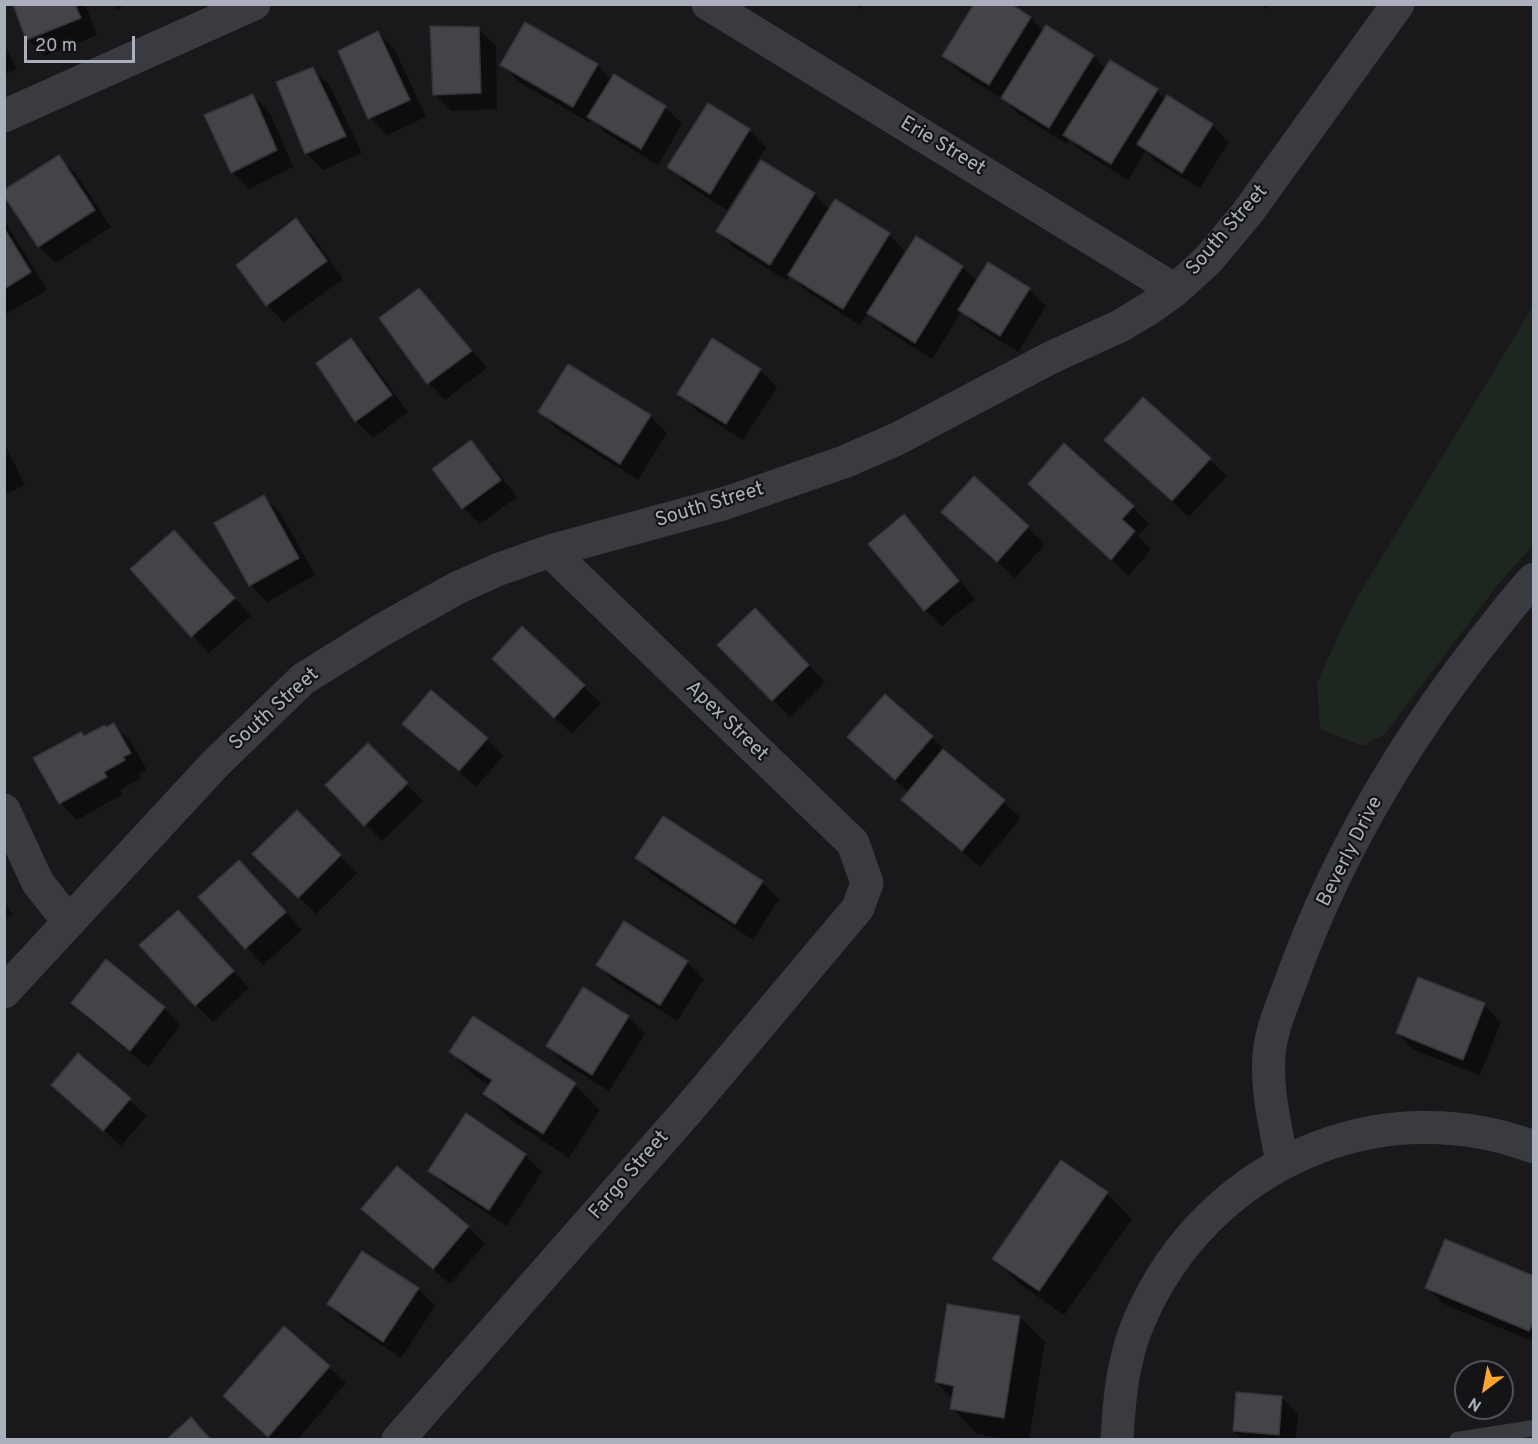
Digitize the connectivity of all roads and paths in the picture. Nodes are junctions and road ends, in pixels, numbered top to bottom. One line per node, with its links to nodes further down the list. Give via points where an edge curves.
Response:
1 (708, 4): 5 (street, Erie Street)
2 (1398, 4): 5 (street, South Street, via 1248,212 1208,260)
3 (235, 8): 4 (street)
4 (4, 116)
5 (1175, 290): 6 (street, South Street, via 1119,326 844,462 726,502)
6 (550, 551): 9 (street, Apex Street, via 853,843 867,883); 10 (street, South Street, via 457,588 303,680 216,763)
7 (1533, 579): 13 (street, Beverly Drive, via 1455,678 1408,747 1352,842 1302,951 1269,1054)
8 (4, 810): 10 (street, via 38,883)
9 (858, 908): 15 (street, Fargo Street, via 689,1109)
10 (69, 922): 11 (street, South Street)
11 (4, 992)
12 (1533, 1147): 13 (street, via 1486,1133 1416,1128 1347,1138)
13 (1282, 1163): 16 (street, via 1245,1186 1212,1214 1182,1246 1158,1282 1139,1320 1126,1362 1118,1405)
14 (1533, 1428): 17 (lane)
15 (398, 1440)
16 (1117, 1440)
17 (1456, 1440)

